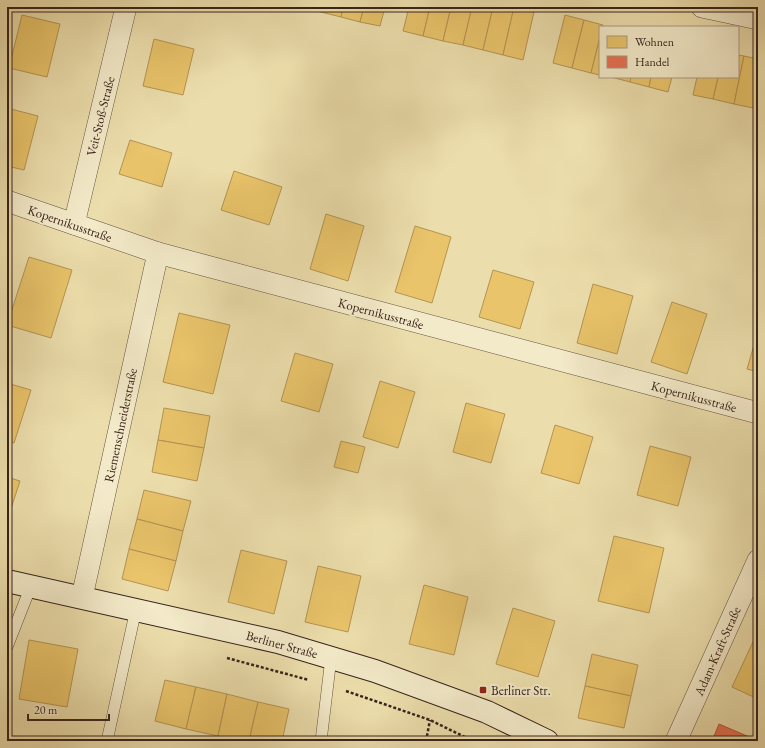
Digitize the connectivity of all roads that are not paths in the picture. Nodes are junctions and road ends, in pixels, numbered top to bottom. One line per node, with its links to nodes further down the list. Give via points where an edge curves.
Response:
1 (126, 7): 5 (street, Veit-Stoß-Straße)
2 (702, 7): 3 (street)
3 (758, 19)
4 (7, 201): 5 (street, Kopernikusstraße)
5 (74, 224): 6 (street, Kopernikusstraße)
6 (158, 253): 7 (street, Kopernikusstraße); 11 (street, Riemenschneiderstraße)
7 (758, 413)
8 (758, 560): 18 (street, Adam-Kraft-Straße)
9 (7, 581): 10 (street, Berliner Straße)
10 (30, 586): 11 (street, Berliner Straße); 13 (lane)
11 (82, 597): 12 (street, Berliner Straße)
12 (136, 609): 14 (street, Berliner Straße, via 278,642); 15 (lane)
13 (7, 647)
14 (331, 658): 16 (lane); 17 (street, Berliner Straße, via 375,671 487,712)
15 (107, 741)
16 (321, 741)
17 (547, 741)
18 (676, 741)

